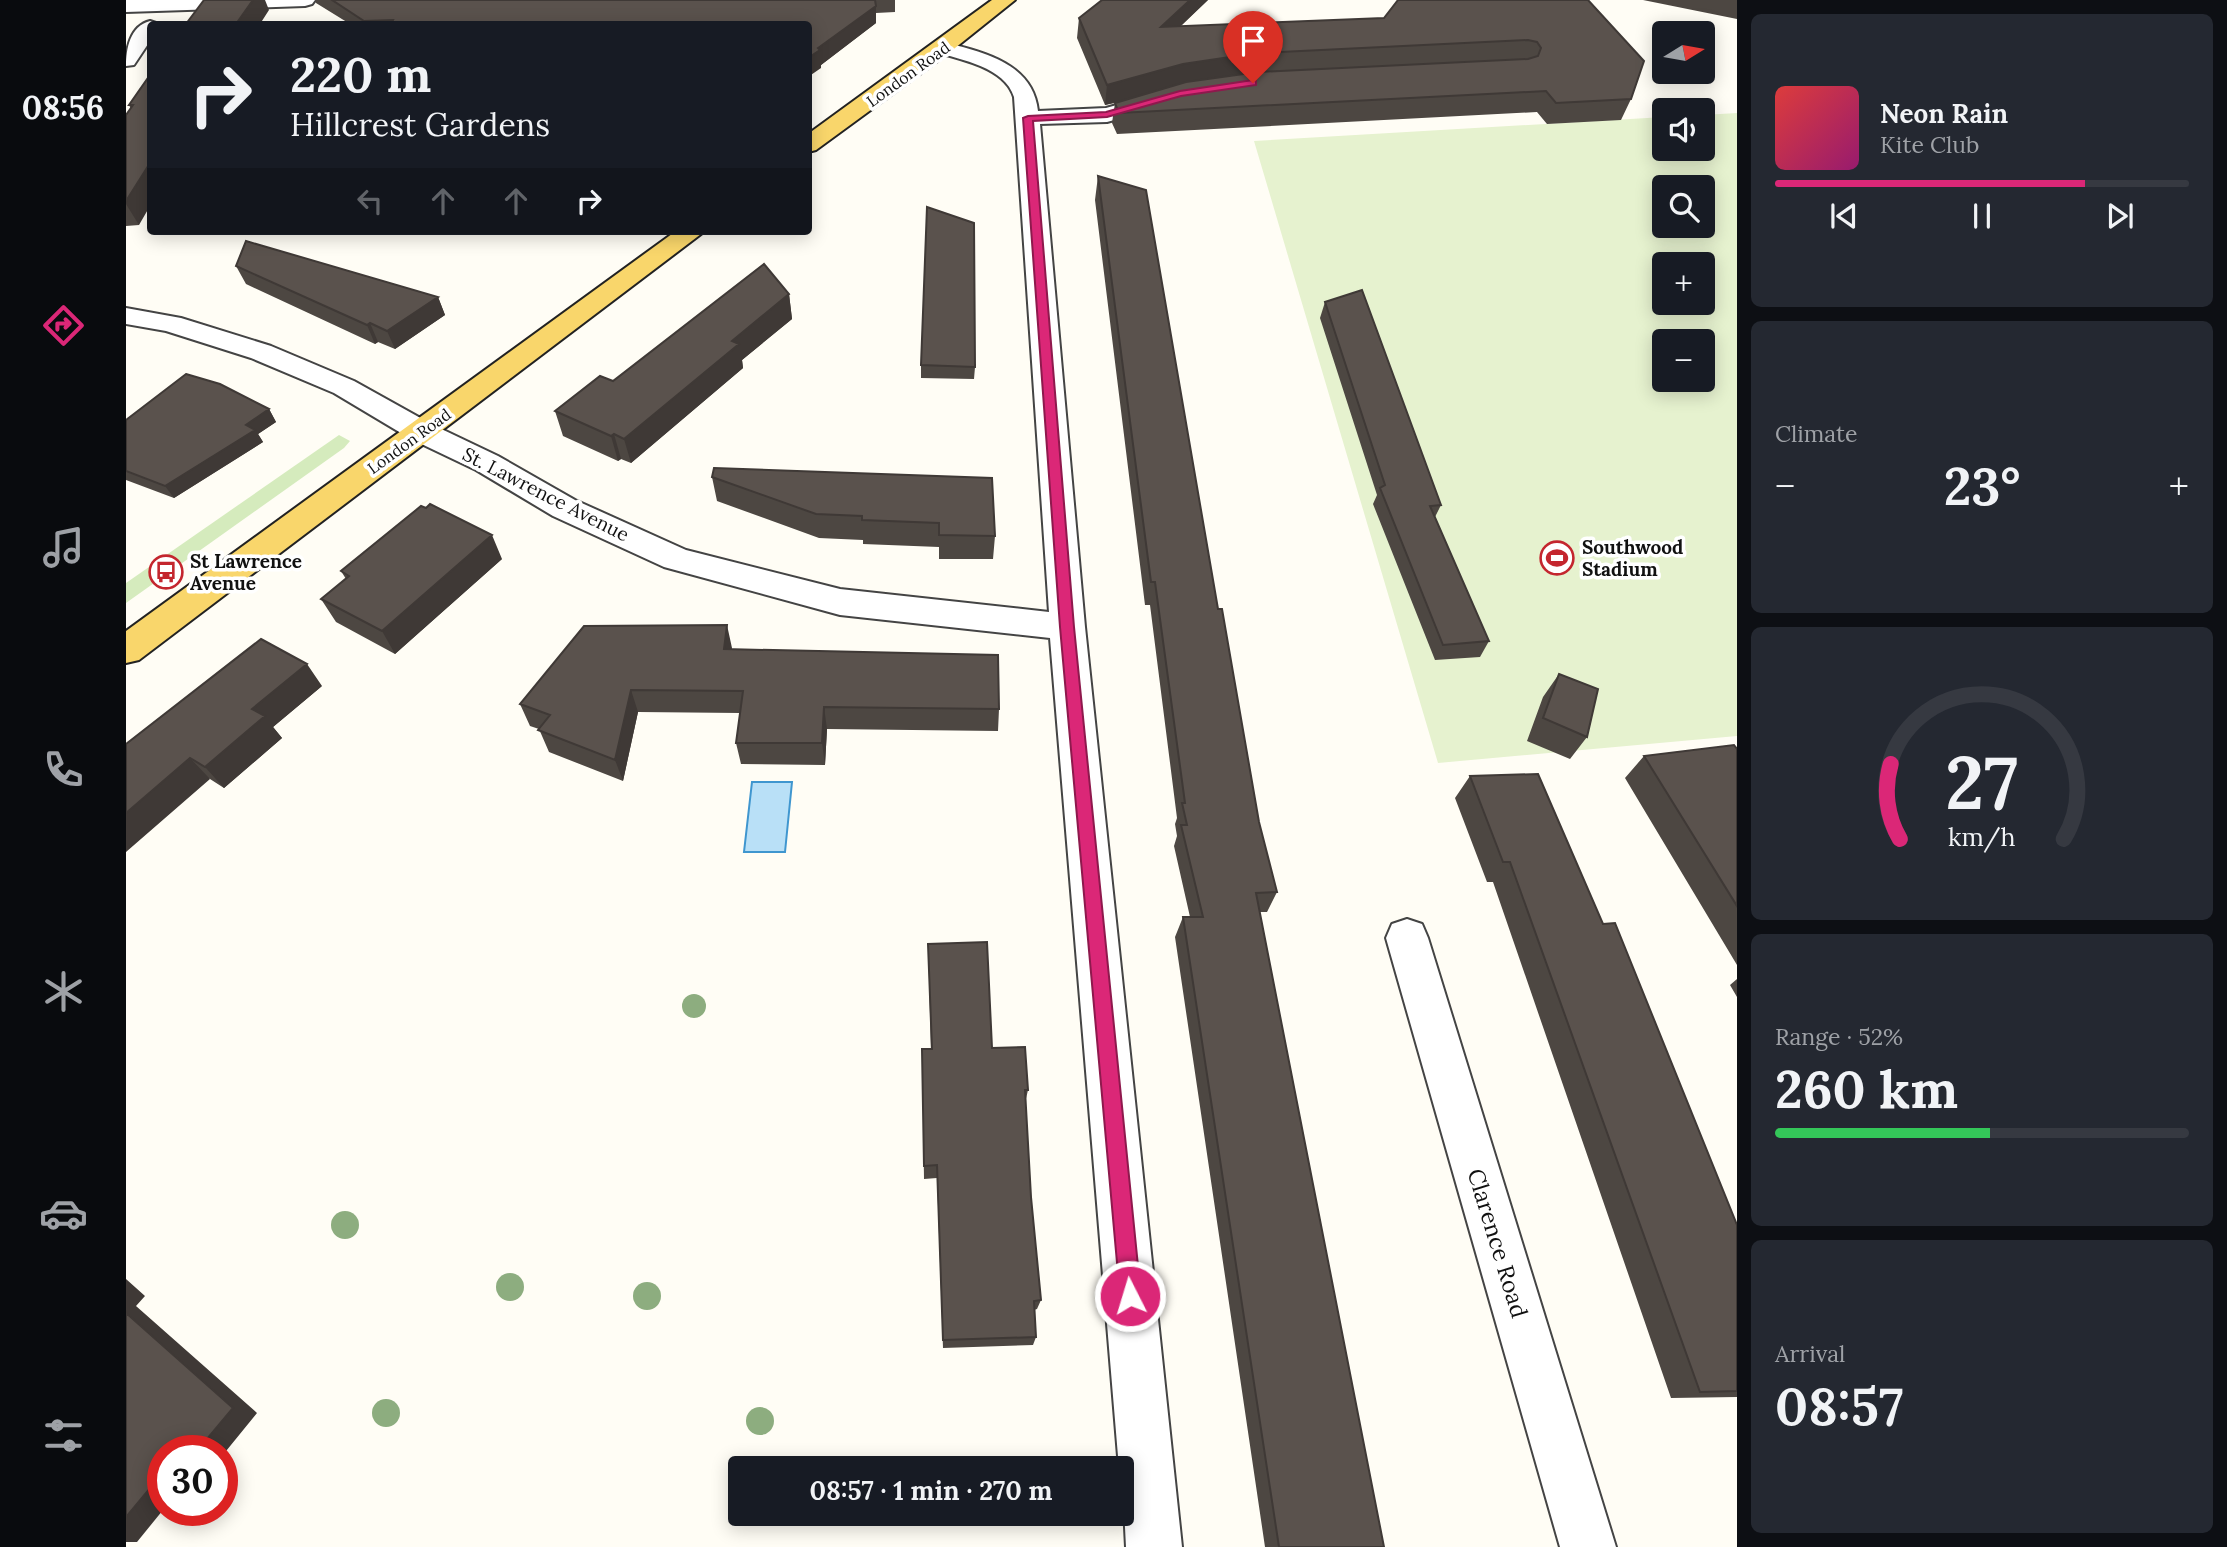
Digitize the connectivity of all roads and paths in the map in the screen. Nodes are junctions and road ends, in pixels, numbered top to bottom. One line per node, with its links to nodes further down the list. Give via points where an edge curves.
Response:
1 (305, 0): 3 (street)
2 (1003, 0): 7 (main road, London Road)
3 (169, 2): 4 (street); 5 (street)
4 (126, 6)
5 (155, 21)
6 (147, 31): 8 (street)
7 (943, 48): 10 (street, via 995,65 1011,77 1024,92); 11 (main road, London Road)
8 (126, 60)
9 (1180, 93): 10 (street, via 1107,115)
10 (1028, 118): 15 (street)
11 (812, 142)
12 (687, 235): 14 (main road, London Road)
13 (126, 316): 14 (street, St. Lawrence Avenue, via 171,324 261,352 344,387)
14 (422, 432): 15 (street, St. Lawrence Avenue, via 564,508 676,559 840,602); 16 (main road, London Road)
15 (1067, 627): 18 (street)
16 (126, 650)
17 (1407, 938): 19 (street, Clarence Road)
18 (1154, 1547)
19 (1588, 1547)

